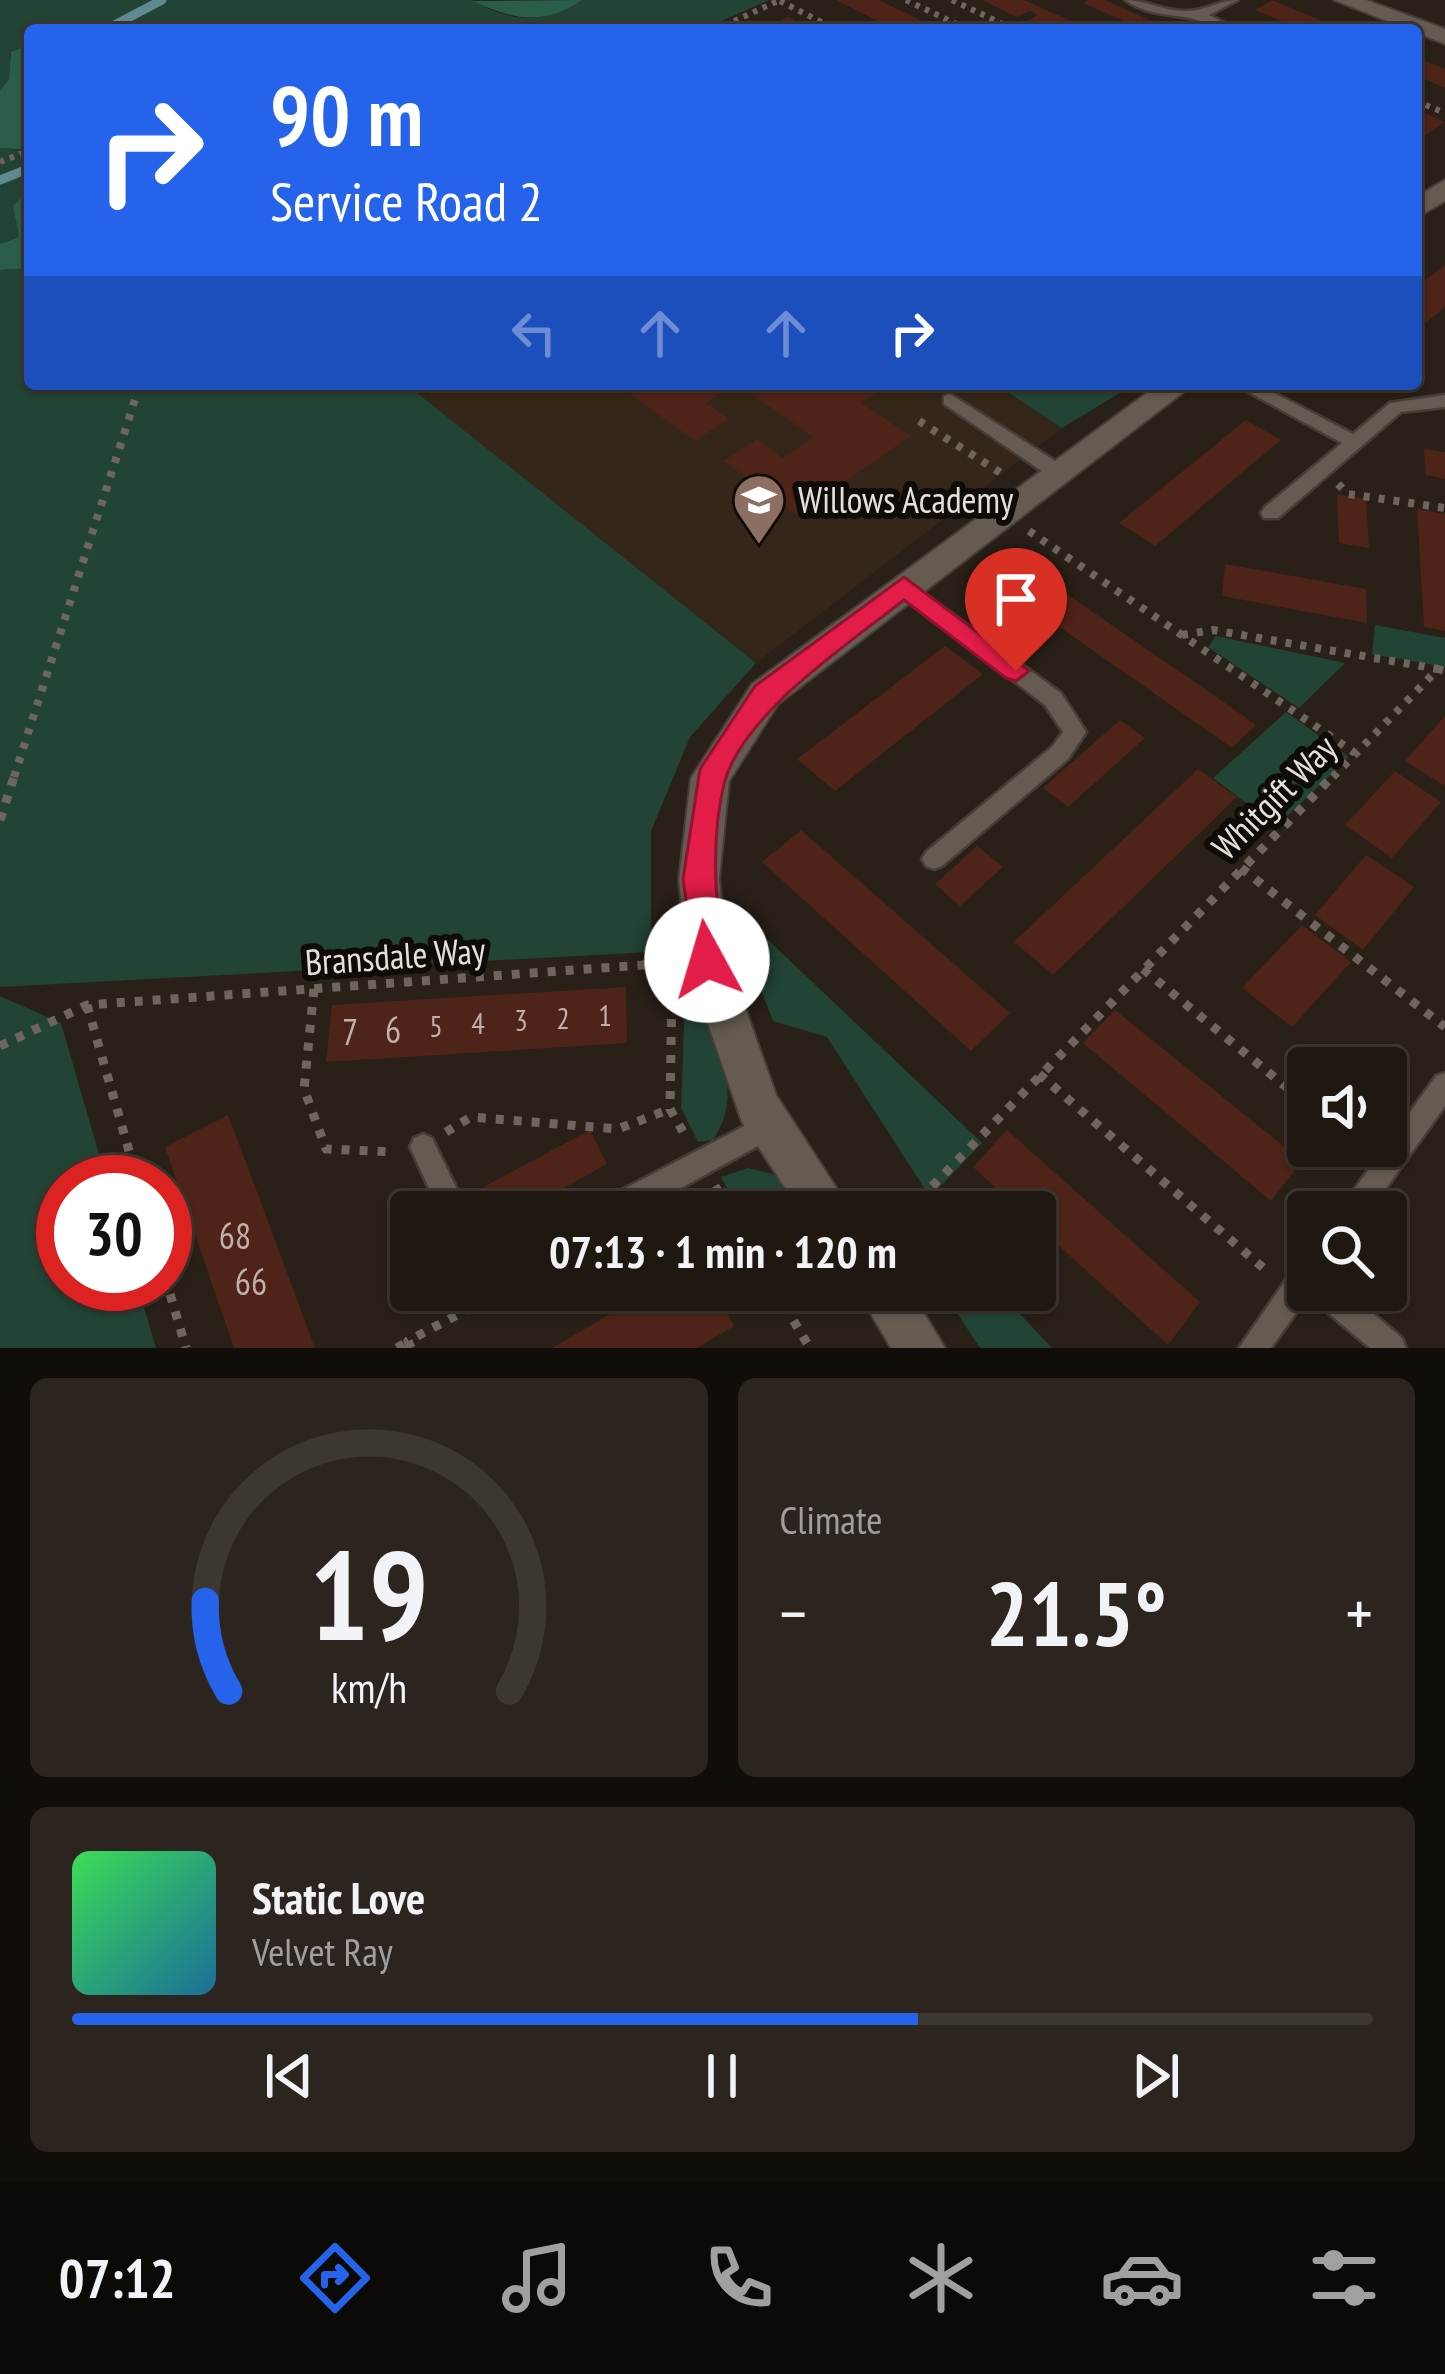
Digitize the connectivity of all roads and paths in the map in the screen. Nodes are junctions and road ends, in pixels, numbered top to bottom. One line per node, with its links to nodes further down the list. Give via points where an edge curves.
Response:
1 (779, 0): 10 (path); 11 (path)
2 (906, 0): 8 (path)
3 (936, 0): 8 (path)
4 (952, 0): 13 (path)
5 (1132, 0): 9 (lane, via 1164,14)
6 (1232, 0): 9 (lane)
7 (1345, 0): 15 (street)
8 (921, 7): 12 (path)
9 (1202, 17): 14 (lane)
10 (728, 24)
11 (825, 24)
12 (956, 24)
13 (1002, 24)
14 (1218, 24)
15 (1410, 24)
16 (138, 390): 32 (path)
17 (1171, 390): 24 (street)
18 (1254, 390): 22 (lane)
19 (950, 400): 24 (lane)
20 (1445, 400): 22 (lane, via 1396,407)
21 (919, 421): 24 (path)
22 (1354, 442): 23 (lane)
23 (1325, 470): 25 (path, via 1348,494); 26 (lane)
24 (1043, 481): 27 (street)
25 (1445, 508)
26 (1271, 512)
27 (1002, 513): 28 (street); 29 (path)
28 (904, 586): 33 (lane, via 1053,699 1075,732); 35 (street, via 765,694 710,778)
29 (1180, 635): 30 (path, via 1213,630); 31 (path)
30 (1442, 670): 31 (path, Whitgift Way)
31 (1355, 753): 34 (path, Whitgift Way)
32 (0, 820)
33 (934, 859)
34 (1241, 868): 36 (path, Whitgift Way); 39 (path)
35 (689, 962): 37 (path, Bransdale Way); 44 (path); 45 (street)
36 (1143, 969): 41 (path, Whitgift Way); 43 (path)
37 (314, 988): 38 (path, Bransdale Way); 46 (path, via 304,1089 326,1150)
38 (87, 1005): 40 (path); 47 (path)
39 (1445, 1027)
40 (0, 1046)
41 (1039, 1074): 53 (path, Whitgift Way); 55 (path)
42 (1445, 1084): 54 (lane)
43 (1287, 1088)
44 (670, 1109): 46 (path, via 618,1129 471,1117); 48 (path)
45 (773, 1124): 48 (lane); 52 (street)
46 (423, 1147): 49 (lane)
47 (130, 1155)
48 (701, 1163): 50 (lane); 51 (path)
49 (444, 1191)
50 (648, 1191)
51 (718, 1191)
52 (816, 1191)
53 (927, 1191)
54 (1367, 1191)
55 (1287, 1266)
56 (1287, 1306): 66 (lane)
57 (175, 1311): 63 (path)
58 (466, 1311): 62 (path)
59 (787, 1311): 64 (path)
60 (895, 1311): 65 (street)
61 (1344, 1311): 67 (lane)
62 (405, 1346)
63 (186, 1348)
64 (809, 1348)
65 (920, 1348)
66 (1253, 1348)
67 (1392, 1348)

